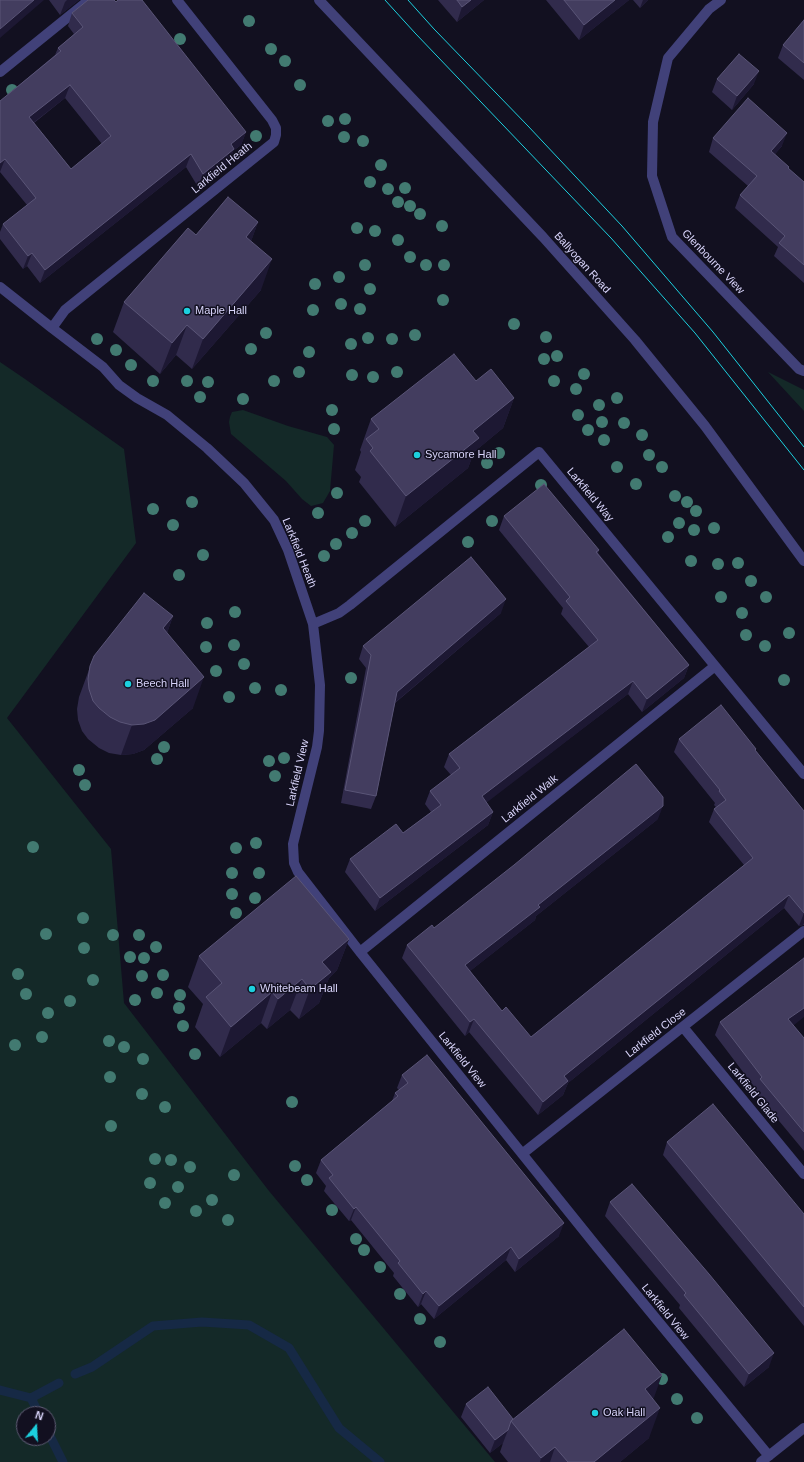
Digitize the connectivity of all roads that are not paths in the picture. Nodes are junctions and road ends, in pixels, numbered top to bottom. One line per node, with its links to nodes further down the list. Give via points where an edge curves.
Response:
1 (89, 0): 5 (street)
2 (177, 0): 7 (street, Larkfield Heath, via 272,120 276,128 274,142 65,310)
3 (319, 0): 9 (street, Ballyogan Road, via 543,237 635,340 705,426)
4 (721, 0): 8 (street, Glenbourne View, via 709,9 668,58 653,122 652,176 672,237 799,369)
5 (0, 72)
6 (0, 287): 7 (street, Larkfield Heath)
7 (52, 328): 10 (street, Larkfield Heath, via 103,367 119,385 179,424 244,482 274,520 288,550)
8 (804, 371)
9 (804, 561)
10 (313, 624): 11 (street, Larkfield Way, via 339,613 350,605 539,452); 14 (street, Larkfield View, via 320,685 319,731 314,763 293,844 294,863 298,872)
11 (715, 666): 12 (street, Larkfield Way); 14 (street, Larkfield Walk)
12 (804, 774)
13 (804, 931): 15 (street, Larkfield Close)
14 (360, 952): 16 (street, Larkfield View)
15 (683, 1027): 16 (street, Larkfield Close); 17 (street, Larkfield Glade)
16 (522, 1154): 19 (street, Larkfield View)
17 (804, 1174)
18 (804, 1428): 19 (street)
19 (765, 1459)

